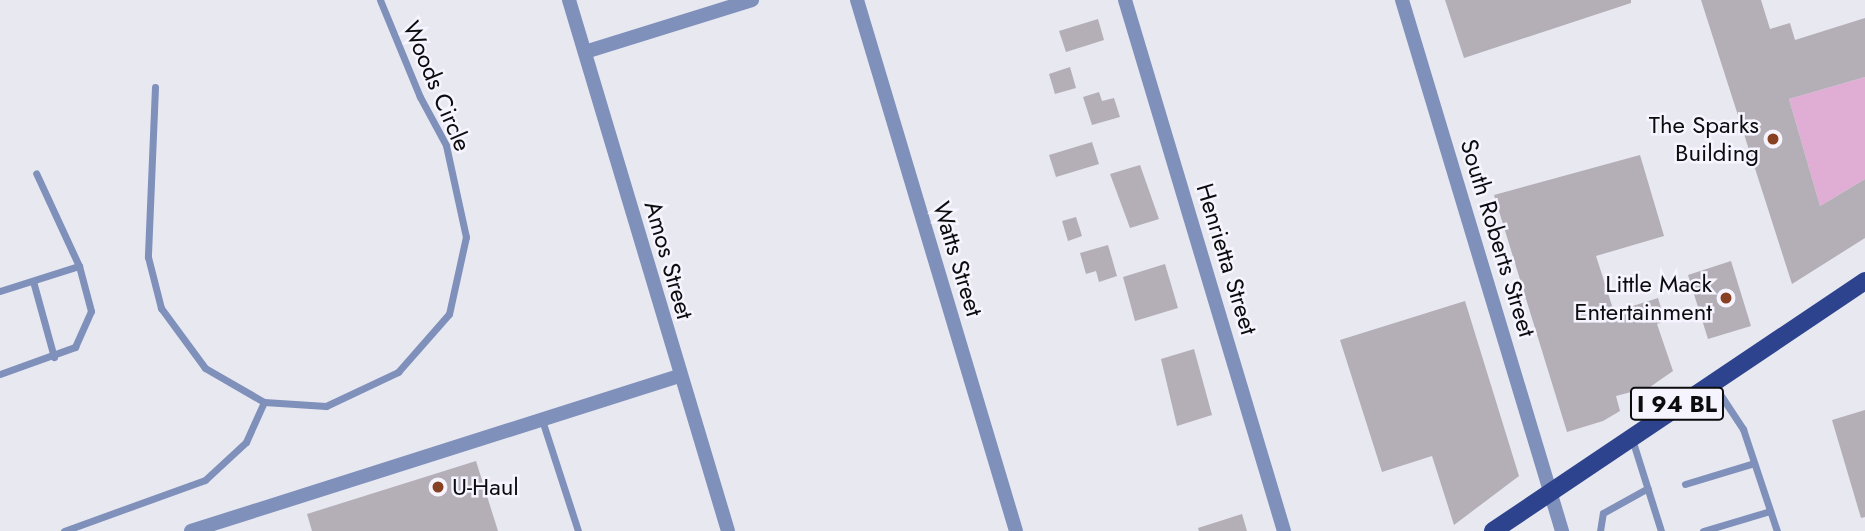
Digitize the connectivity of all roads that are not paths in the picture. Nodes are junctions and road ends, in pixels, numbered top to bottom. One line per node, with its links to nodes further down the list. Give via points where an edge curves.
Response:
1 (380, 0): 18 (lane, Woods Circle, via 420,97 446,145 466,237 449,314 398,372 326,407)
2 (569, 0): 7 (street, Amos Street)
3 (752, 0): 7 (street)
4 (856, 0): 30 (street, Watts Street)
5 (1125, 0): 31 (street, Henrietta Street)
6 (1402, 0): 24 (street, South Roberts Street)
7 (585, 52): 16 (street, Amos Street)
8 (155, 87): 18 (lane, Woods Circle, via 148,257 161,308 205,368)
9 (36, 173): 10 (lane)
10 (79, 266): 11 (lane); 14 (lane, via 91,311 87,329 75,347)
11 (33, 281): 13 (lane); 14 (lane)
12 (1865, 281): 17 (main road, I 94 BL)
13 (0, 291)
14 (54, 357): 15 (lane)
15 (0, 374)
16 (679, 376): 19 (street); 29 (street, Amos Street)
17 (1711, 381): 20 (main road, I 94 BL); 21 (lane, via 1743,429)
18 (264, 402): 26 (lane, via 246,442 205,480)
19 (542, 420): 27 (street); 28 (lane)
20 (1631, 435): 23 (lane); 24 (main road, I 94 BL)
21 (1754, 463): 22 (lane); 25 (lane)
22 (1685, 484)
23 (1647, 488): 34 (lane, via 1602,513); 35 (lane)
24 (1550, 490): 32 (main road, I 94 BL); 33 (street, South Roberts Street)
25 (1770, 511): 36 (lane); 37 (lane)
26 (64, 531)
27 (191, 531)
28 (578, 531)
29 (729, 531)
30 (1016, 531)
31 (1284, 531)
32 (1493, 531)
33 (1562, 531)
34 (1600, 531)
35 (1661, 531)
36 (1703, 531)
37 (1777, 531)

